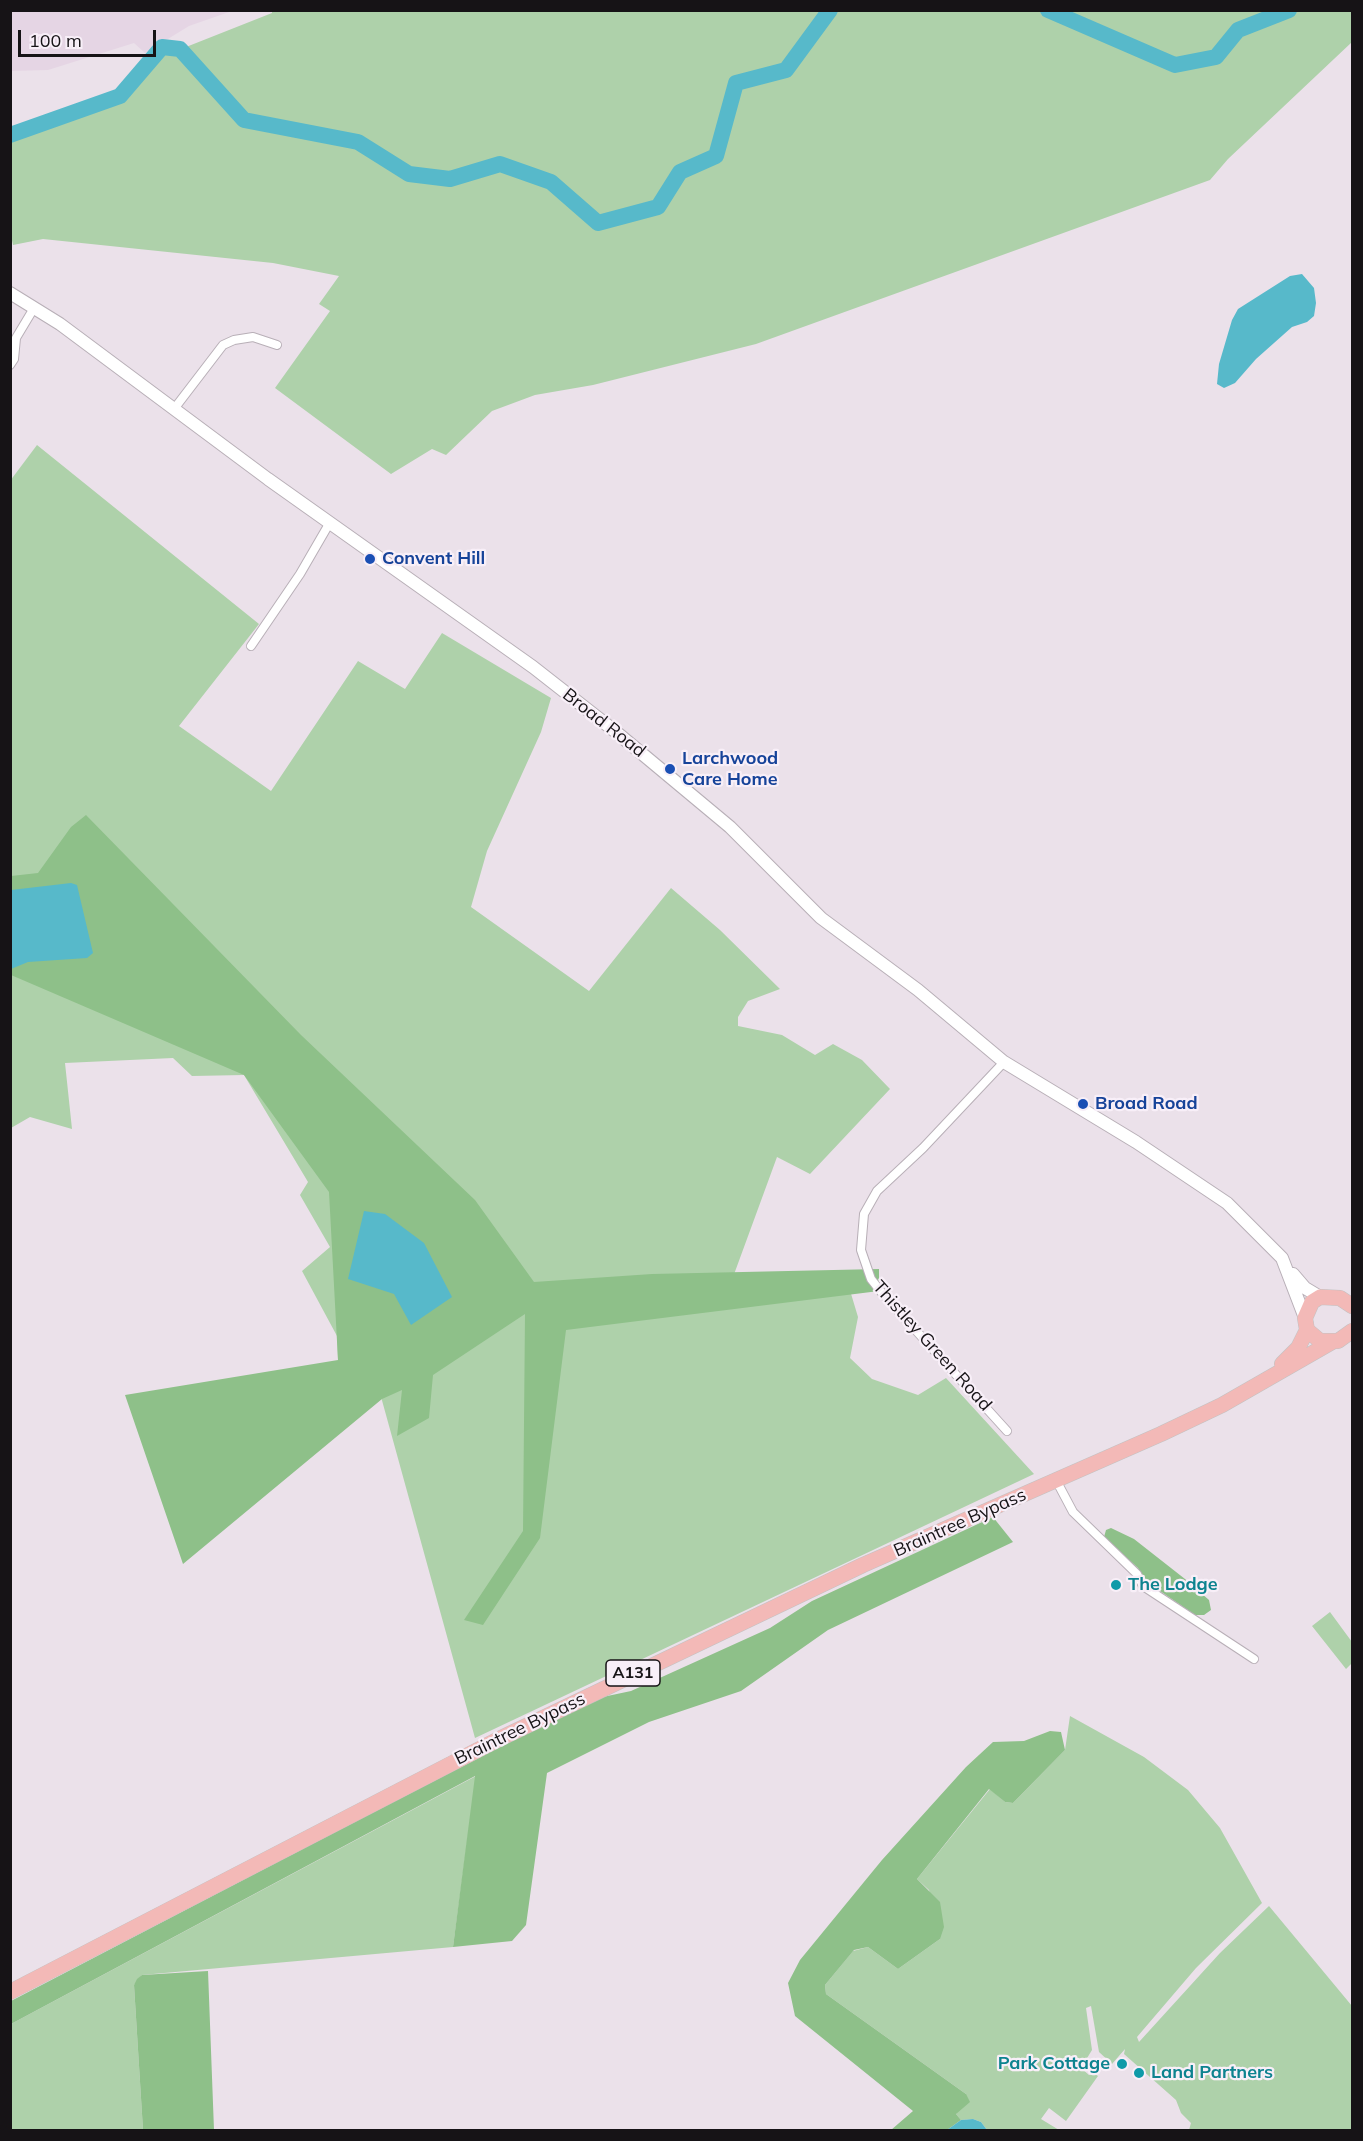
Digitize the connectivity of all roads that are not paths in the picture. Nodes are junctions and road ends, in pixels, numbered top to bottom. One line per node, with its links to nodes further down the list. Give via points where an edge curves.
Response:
1 (10, 293): 2 (main road)
2 (34, 308): 4 (street); 6 (main road)
3 (277, 345): 6 (street, via 253,337 224,345)
4 (13, 347): 5 (street)
5 (10, 365)
6 (174, 409): 7 (main road)
7 (329, 524): 8 (street); 9 (main road, Broad Road, via 533,667 616,732 730,827 821,918 918,990)
8 (251, 646)
9 (1004, 1062): 10 (main road, Broad Road, via 1136,1142 1222,1200 1266,1239); 17 (street, Thistley Green Road, via 877,1191 864,1214 861,1242 864,1263 877,1286)
10 (1288, 1268): 11 (main road, Broad Road, via 1305,1288); 13 (main road, Broad Road)
11 (1320, 1297): 12 (highway, Broad Road / A131, via 1340,1298); 13 (highway, A131, via 1312,1302)
12 (1350, 1304): 14 (highway, Broad Road / A131)
13 (1306, 1324): 15 (highway, via 1320,1341); 16 (highway, Braintree Bypass / A131, via 1298,1348)
14 (1352, 1326): 15 (highway, Broad Road / A131)
15 (1332, 1342): 16 (highway, Braintree Bypass / A131)
16 (1266, 1378): 18 (highway, Braintree Bypass / A131, via 1222,1405)
17 (1007, 1431)
18 (1056, 1480): 19 (street, via 1073,1512 1137,1574 1143,1586); 20 (highway, Braintree Bypass / A131, via 602,1688)
19 (1254, 1659)
20 (10, 1992)

